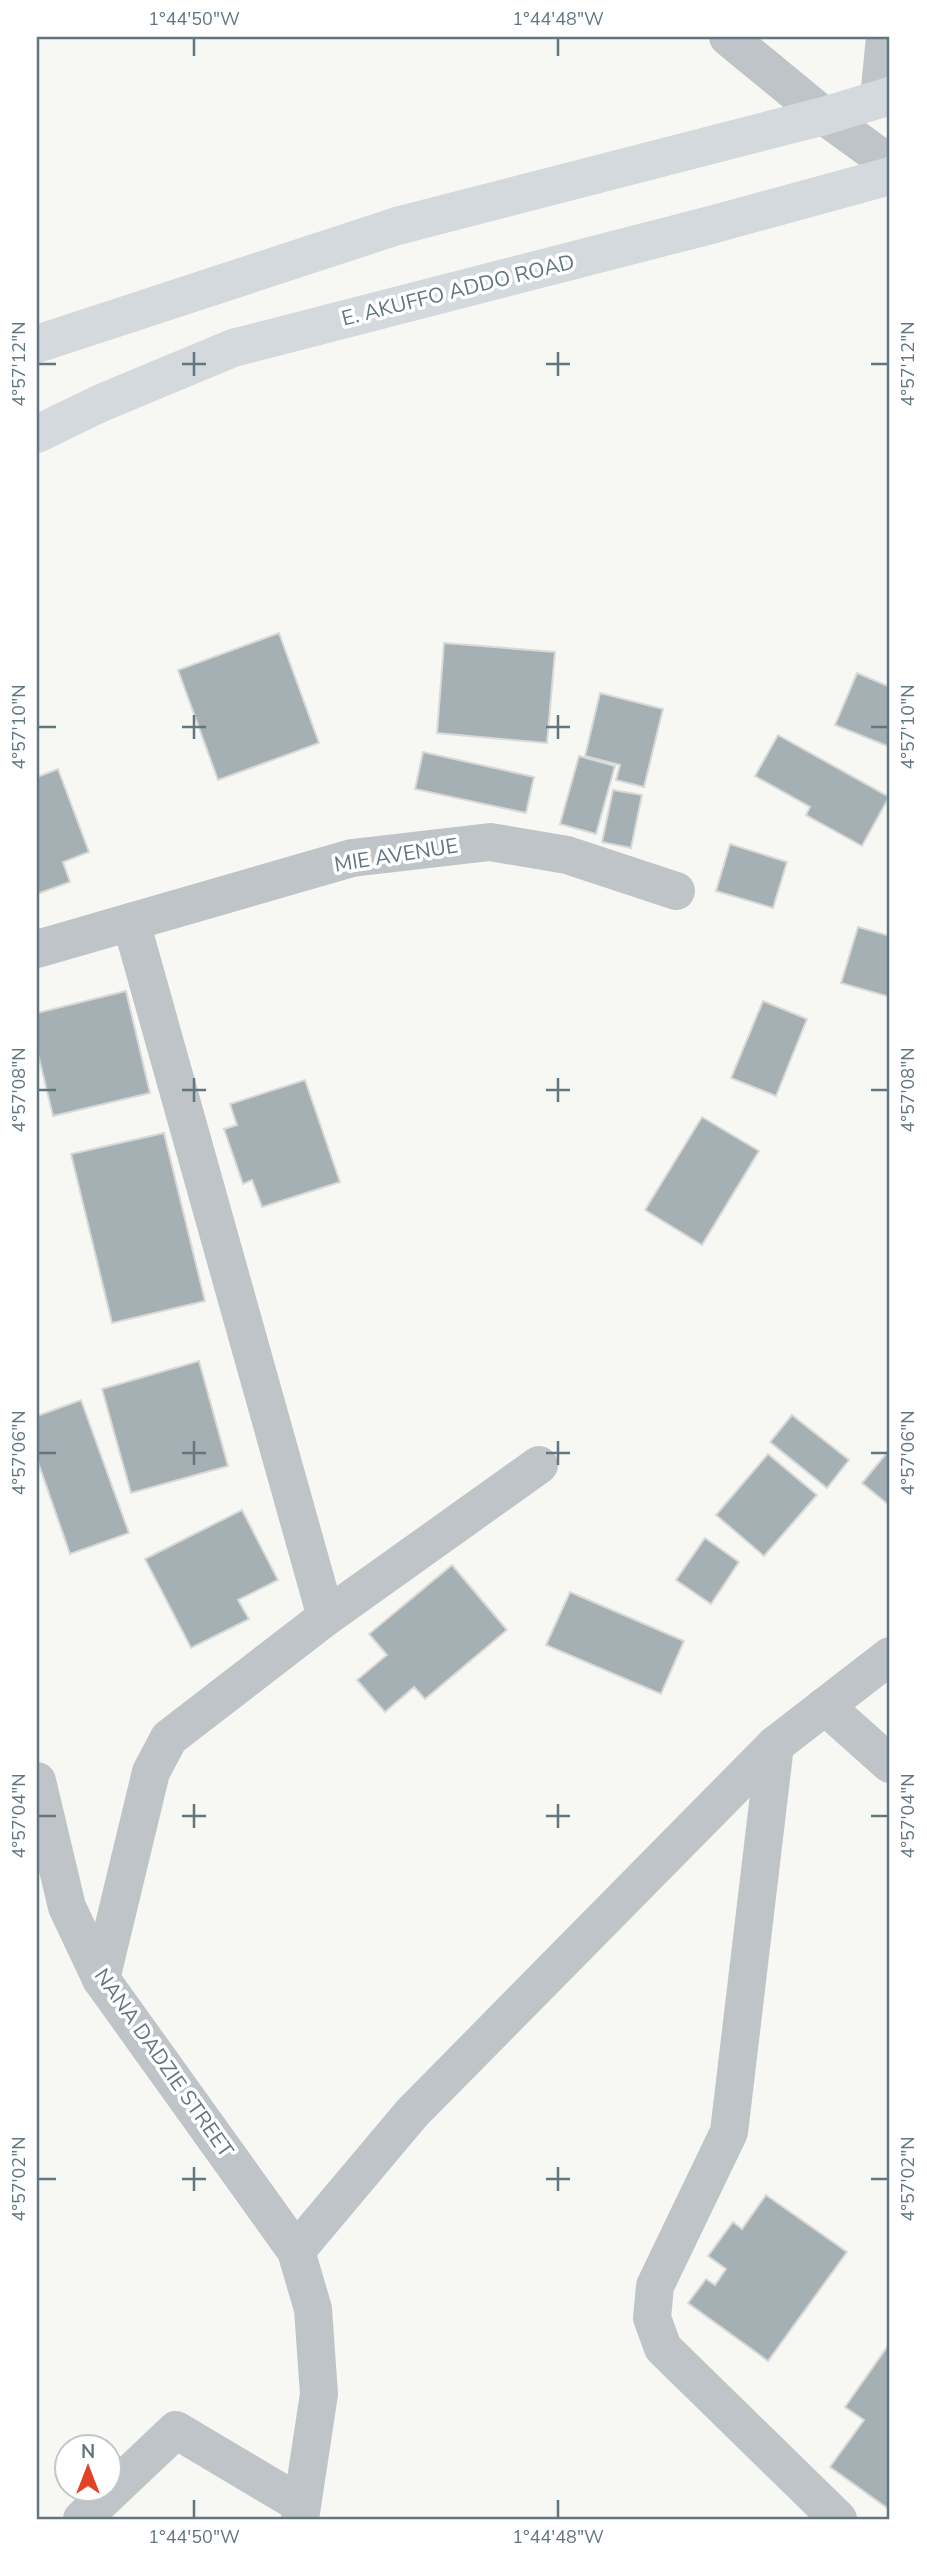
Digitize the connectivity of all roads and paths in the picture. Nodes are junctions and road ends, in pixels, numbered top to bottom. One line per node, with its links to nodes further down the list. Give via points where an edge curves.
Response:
1 (885, 37): 3 (street)
2 (731, 38): 4 (street)
3 (885, 97): 4 (main road)
4 (824, 116): 5 (street); 7 (main road, via 397,226)
5 (890, 164)
6 (890, 176): 8 (main road, E. AKUFFO ADDO ROAD, via 233,348)
7 (37, 344)
8 (37, 434)
9 (676, 891): 10 (street, MIE AVENUE, via 567,855 490,842 352,858)
10 (131, 922): 11 (street, MIE AVENUE); 13 (street)
11 (37, 949)
12 (539, 1465): 13 (street)
13 (326, 1617): 19 (street, via 169,1738 151,1772)
14 (890, 1656): 15 (street)
15 (824, 1706): 16 (street); 17 (street)
16 (775, 1745): 20 (street, via 412,2113); 23 (street, via 730,2132 655,2286 652,2318 663,2348)
17 (890, 1764)
18 (37, 1781): 19 (street, NANA DADZIE STREET, via 67,1907)
19 (101, 1979): 20 (street, NANA DADZIE STREET)
20 (296, 2251): 21 (street, NANA DADZIE STREET, via 313,2309 319,2393)
21 (301, 2512): 22 (street, via 176,2430)
22 (82, 2519)
23 (838, 2519)

